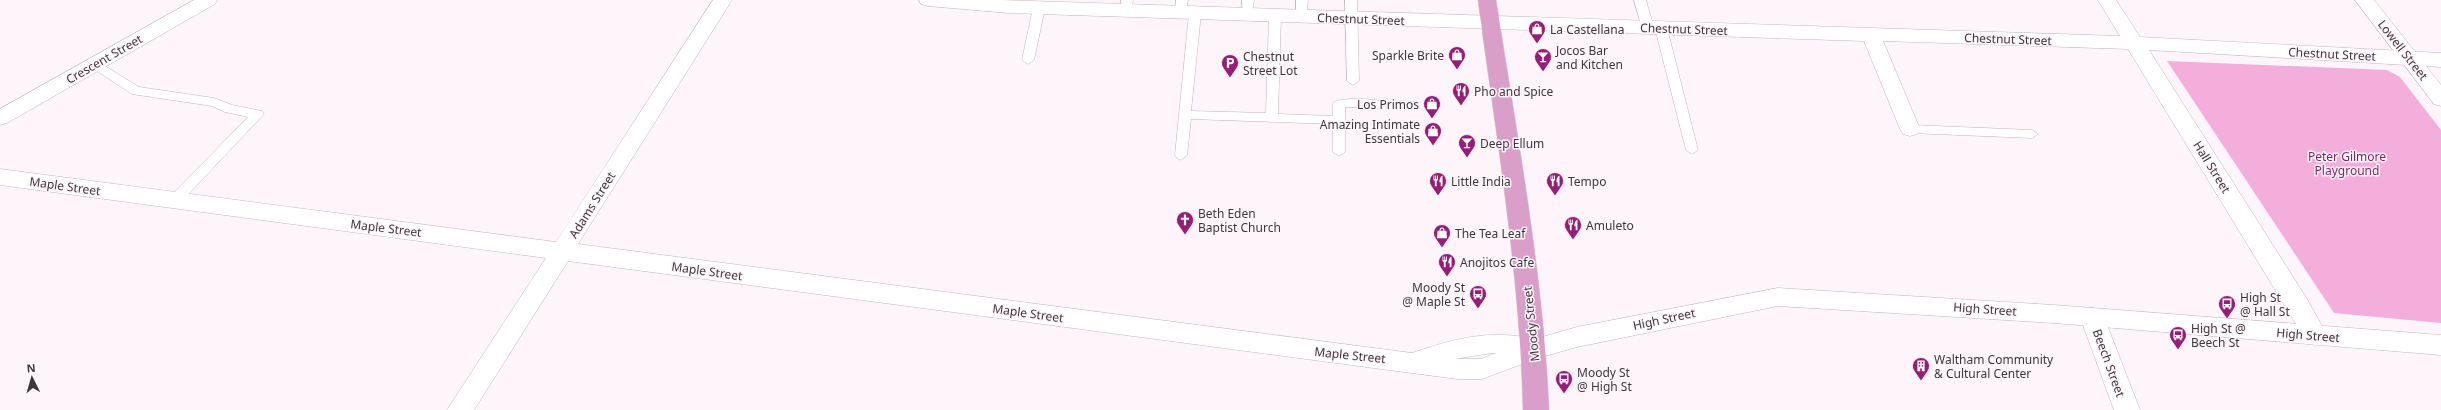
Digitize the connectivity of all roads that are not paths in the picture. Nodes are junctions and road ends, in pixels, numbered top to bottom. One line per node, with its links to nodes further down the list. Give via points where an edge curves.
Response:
1 (208, 0): 24 (street, Crescent Street)
2 (723, 0): 39 (street, Adams Street)
3 (928, 0): 9 (street, Chestnut Street)
4 (1351, 0): 16 (lane)
5 (1487, 0): 17 (main road, Moody Street)
6 (1640, 0): 18 (lane)
7 (2106, 0): 20 (street, Hall Street)
8 (2364, 0): 21 (street, Lowell Street)
9 (1010, 4): 11 (street, Chestnut Street)
10 (1127, 6): 11 (street, Chestnut Street); 13 (street, Chestnut Street)
11 (1039, 8): 22 (lane)
12 (1248, 8): 13 (street, Chestnut Street); 15 (street, Chestnut Street)
13 (1186, 9): 28 (lane)
14 (1302, 9): 15 (street, Chestnut Street); 16 (street, Chestnut Street)
15 (1275, 16): 30 (lane)
16 (1352, 19): 17 (street, Chestnut Street); 25 (lane)
17 (1490, 23): 18 (street, Chestnut Street); 43 (main road, Moody Street, via 1526,274)
18 (1654, 28): 19 (street, Chestnut Street); 34 (lane)
19 (1871, 35): 20 (street, Chestnut Street); 32 (street)
20 (2134, 43): 21 (street, Chestnut Street); 41 (street, Hall Street)
21 (2409, 58): 23 (street, Chestnut Street); 26 (street, Lowell Street)
22 (1028, 60)
23 (2441, 60)
24 (95, 64): 29 (street, Crescent Street); 38 (lane, via 136,91 214,102 229,109 258,114)
25 (1353, 81)
26 (2441, 99)
27 (1381, 104): 31 (lane, via 1339,103)
28 (1185, 115): 30 (lane); 36 (lane)
29 (0, 118)
30 (1272, 118): 31 (lane)
31 (1339, 120): 35 (lane)
32 (1910, 129): 33 (lane)
33 (2032, 134)
34 (1692, 150)
35 (1339, 152)
36 (1181, 155)
37 (0, 177): 38 (street, Maple Street)
38 (175, 200): 39 (street, Maple Street)
39 (563, 252): 43 (street, Maple Street, via 1457,369 1482,369); 44 (street, Adams Street)
40 (2092, 317): 41 (street, High Street); 43 (street, High Street, via 1778,297 1577,336); 46 (street, Beech Street)
41 (2316, 335): 42 (street, High Street)
42 (2441, 345)
43 (1534, 349): 45 (main road, Moody Street)
44 (460, 410)
45 (1536, 410)
46 (2126, 410)

